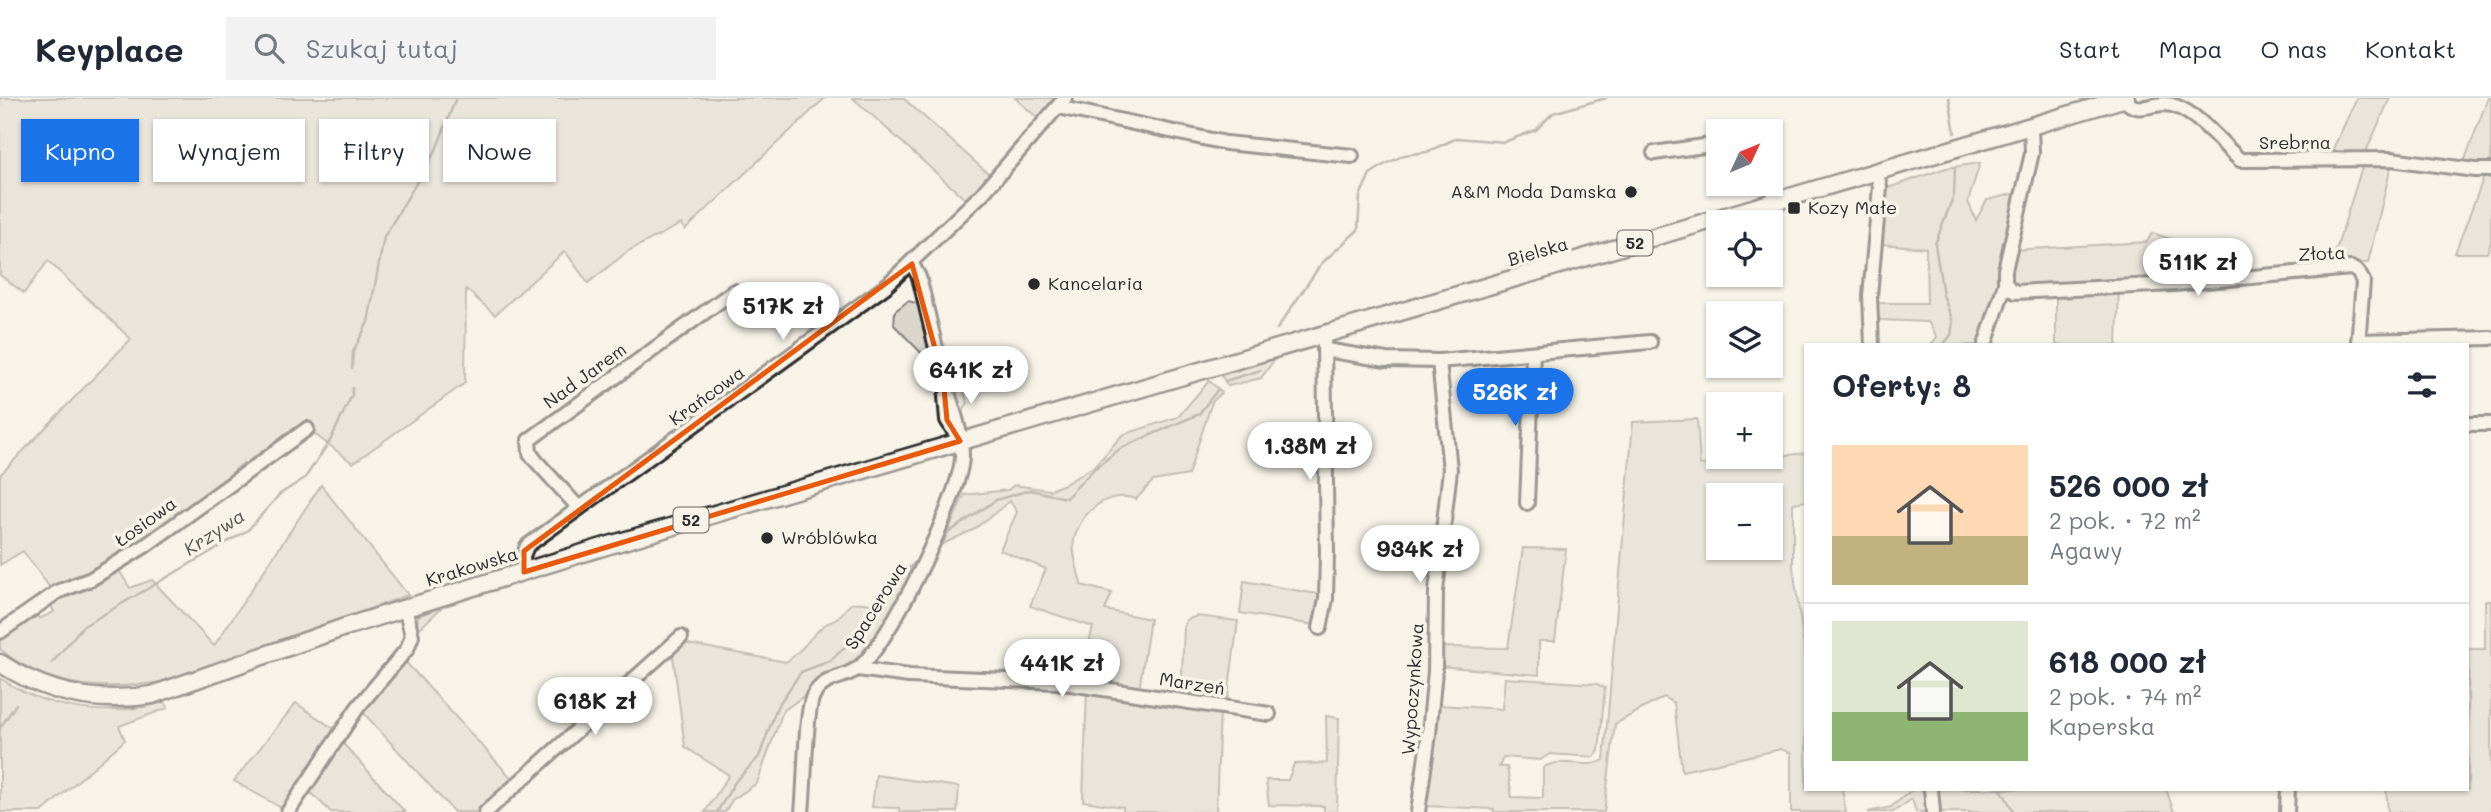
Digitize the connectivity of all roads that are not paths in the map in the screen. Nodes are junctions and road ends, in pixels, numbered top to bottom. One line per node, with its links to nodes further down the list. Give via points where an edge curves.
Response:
1 (2125, 98): 3 (main road, Bielska / 52); 7 (street, Srebrna, via 2139,109 2166,104 2183,110 2240,160 2391,159)
2 (1061, 103): 6 (street, via 1226,143); 11 (street, Krańcowa, via 982,194)
3 (2031, 126): 8 (main road, Bielska / 52); 12 (street, via 2032,153)
4 (1706, 146): 5 (street)
5 (1654, 153)
6 (1352, 156)
7 (2491, 170)
8 (1877, 172): 10 (main road, Bielska / 52); 17 (street)
9 (1775, 196): 10 (street)
10 (1776, 201): 16 (main road, Bielska / 52)
11 (912, 264): 25 (street, Spacerowa, via 958,417); 27 (street, Krańcowa, via 787,360)
12 (2005, 284): 18 (street); 19 (street, Złota, via 2015,292 2351,268 2364,281)
13 (734, 291): 27 (street, Nad Jarem, via 529,440 530,453)
14 (2491, 338): 19 (street)
15 (1650, 342): 20 (street)
16 (1324, 343): 21 (street, via 1386,360); 25 (main road, Bielska / 52); 30 (street, via 1328,553)
17 (1872, 343)
18 (1986, 343)
19 (2358, 343)
20 (1533, 354): 21 (street); 26 (street)
21 (1438, 361): 41 (street, Wypoczynkowa, via 1450,470)
22 (2469, 424): 23 (street)
23 (2491, 424)
24 (307, 429): 31 (street, Łosiowa, via 145,546 91,579 57,592)
25 (960, 441): 28 (main road, Krakowska / 52); 34 (street, Spacerowa, via 959,478 936,541 882,639)
26 (1527, 503)
27 (579, 508): 28 (street, Krańcowa, via 527,546)
28 (524, 572): 29 (main road, Krakowska / 52)
29 (405, 607): 33 (main road, Krakowska / 52, via 139,697 102,699 62,693); 38 (street, via 412,636 407,649 358,707)
30 (1320, 628)
31 (0, 632)
32 (681, 637): 39 (street)
33 (0, 663)
34 (858, 669): 35 (street, Marzeń, via 1057,682); 40 (street, Spacerowa, via 830,680 814,695)
35 (1269, 714)
36 (1931, 791): 42 (street)
37 (2288, 791): 43 (street)
38 (288, 812)
39 (486, 812)
40 (802, 812)
41 (1418, 812)
42 (1933, 812)
43 (2287, 812)

